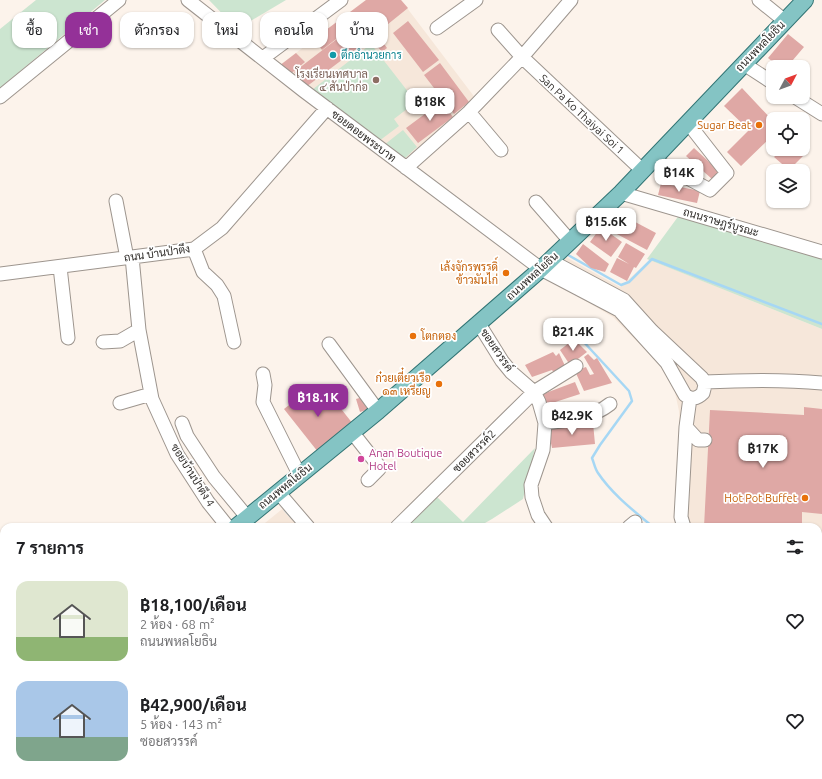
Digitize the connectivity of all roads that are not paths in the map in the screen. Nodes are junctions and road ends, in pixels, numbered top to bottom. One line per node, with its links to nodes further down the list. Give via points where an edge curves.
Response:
1 (119, 0): 15 (street)
2 (188, 0): 12 (street, ซอยดอยพระบาท)
3 (341, 0): 12 (street)
4 (476, 0): 9 (street)
5 (571, 0): 11 (street)
6 (759, 0): 8 (street)
7 (805, 0): 8 (main road, ถนนพหลโยธิน)
8 (784, 21): 13 (main road, ถนนพหลโยธิน)
9 (437, 28)
10 (498, 30): 11 (street, San Pa Ko Thaiyai Soi 1)
11 (522, 57): 18 (street); 22 (street, San Pa Ko Thaiyai Soi 1)
12 (263, 58): 17 (street, ซอยดอยพระบาท)
13 (744, 64): 14 (street); 20 (main road, ถนนพหลโยธิน)
14 (766, 78)
15 (0, 97)
16 (806, 104): 19 (street)
17 (327, 108): 23 (street, ซอยดอยพระบาท); 28 (street, ถนน บ้านป่าตึง, via 225,233)
18 (469, 112): 21 (street); 23 (street)
19 (822, 114)
20 (688, 122): 22 (main road, ถนนพหลโยธิน); 22 (street, San Pa Ko Thaiyai Soi 1, via 727,173 710,190 670,169)
21 (501, 150)
22 (647, 165): 24 (main road, ถนนพหลโยธิน)
23 (406, 168): 31 (street, ซอยดอยพระบาท)
24 (621, 193): 27 (main road, ถนนพหลโยธิน); 29 (street, ถนนราษฎร์บูรณะ)
25 (116, 201): 30 (street, ซอยบ้านป่าตึง 4)
26 (536, 202): 27 (street)
27 (570, 241): 31 (main road, ถนนพหลโยธิน)
28 (194, 249): 30 (street, ถนน บ้านป่าตึง); 38 (street, via 203,272 224,296)
29 (822, 252)
30 (130, 257): 32 (street, ถนน บ้านป่าตึง); 35 (street, ซอยบ้านป่าตึง 4)
31 (546, 265): 34 (main road, ถนนพหลโยธิน); 42 (street, via 624,300); 44 (street, via 619,310 667,363)
32 (60, 266): 33 (street, ถนน บ้านป่าตึง); 36 (street)
33 (0, 274)
34 (479, 324): 45 (street, ซอยสวรรค์, via 502,361); 50 (main road, ถนนพหลโยธิน)
35 (139, 330): 37 (street, via 120,341); 46 (street, ซอยบ้านป่าตึง 4)
36 (68, 338)
37 (103, 342)
38 (234, 342)
39 (329, 344): 50 (street)
40 (576, 366): 45 (street, ซอยสวรรค์2)
41 (262, 374): 56 (street, via 265,406)
42 (701, 378): 43 (street); 44 (street, via 686,375 681,380); 47 (street, via 705,389 702,394)
43 (822, 383)
44 (680, 387): 47 (street)
45 (534, 392): 52 (street, ซอยสวรรค์); 62 (street, ซอยสวรรค์2)
46 (151, 396): 48 (street); 60 (street, ซอยบ้านป่าตึง 4, via 177,454)
47 (690, 398): 53 (street)
48 (120, 403)
49 (610, 404): 52 (street, via 590,415)
50 (378, 410): 54 (main road, ถนนพหลโยธิน)
51 (182, 423): 59 (street, via 187,436)
52 (545, 424): 63 (street, ซอยสวรรค์, via 543,450 531,485 532,497)
53 (686, 427): 55 (street); 55 (street, via 702,440)
54 (352, 432): 56 (main road, ถนนพหลโยธิน); 57 (street, via 378,465 377,473)
55 (685, 454): 64 (street)
56 (299, 474): 58 (main road, ถนนพหลโยธิน)
57 (368, 480)
58 (278, 492): 59 (main road, ถนนพหลโยธิน); 61 (street)
59 (242, 522)
60 (225, 523)
61 (305, 523)
62 (401, 523)
63 (543, 523)
64 (683, 523)

